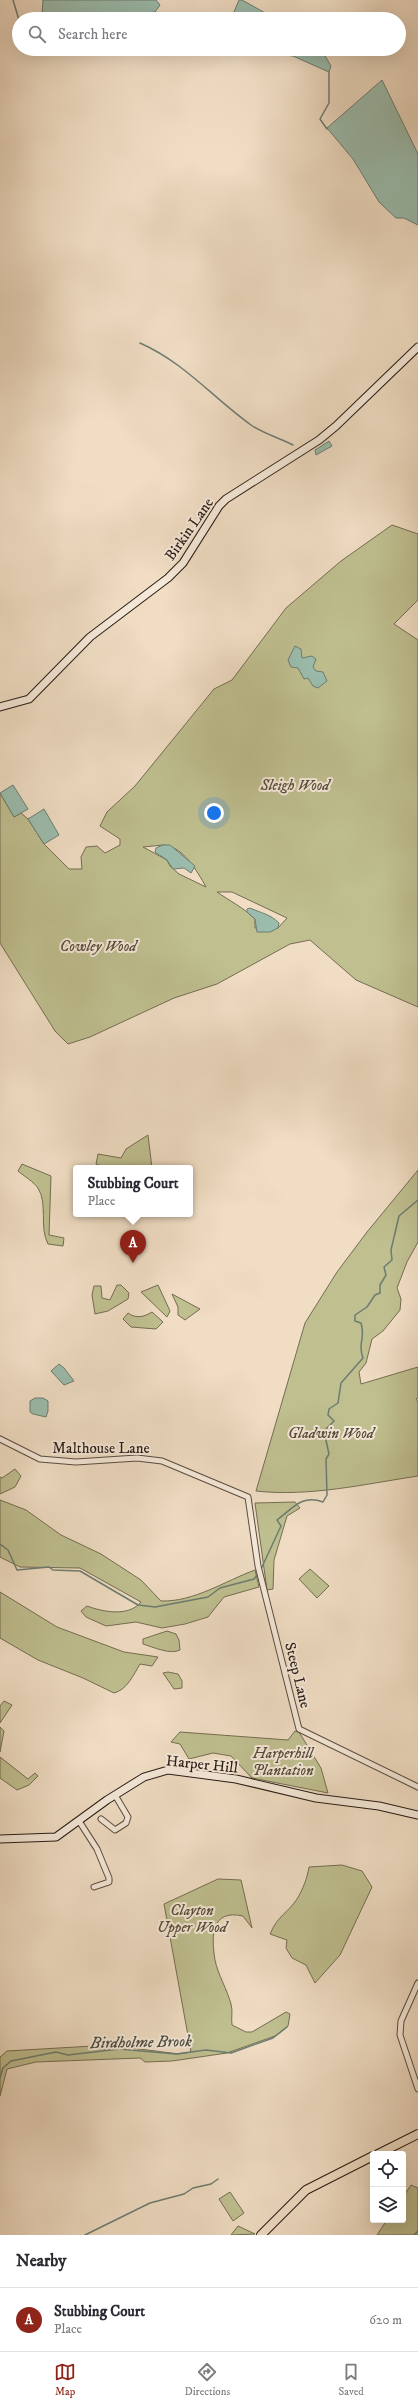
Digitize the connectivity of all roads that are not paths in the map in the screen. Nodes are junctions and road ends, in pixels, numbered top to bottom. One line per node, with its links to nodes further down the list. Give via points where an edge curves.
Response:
1 (418, 347): 2 (street, Birkin Lane, via 319,440 226,499 183,563 168,578 90,637 28,699)
2 (0, 707)
3 (0, 1439): 4 (street, Malthouse Lane, via 40,1459 76,1462 137,1458 162,1461)
4 (248, 1497): 5 (street, Steep Lane, via 258,1566 298,1729)
5 (418, 1786)
6 (114, 1796): 7 (street, Harper Hill, via 144,1777 168,1770 236,1779 316,1798 379,1806); 8 (street, via 128,1817 126,1823 115,1830); 9 (street, Harper Hill)
7 (418, 1815)
8 (101, 1819)
9 (79, 1821): 10 (street, Harper Hill, via 61,1835 51,1839); 11 (street, via 97,1849 109,1878 108,1882)
10 (0, 1839)
11 (94, 1887)
12 (418, 1983): 13 (street, via 400,2021 400,2035)
13 (418, 2089)
14 (418, 2134): 15 (main road)
15 (384, 2151)
16 (370, 2158): 17 (main road, via 306,2190)
17 (261, 2235)

